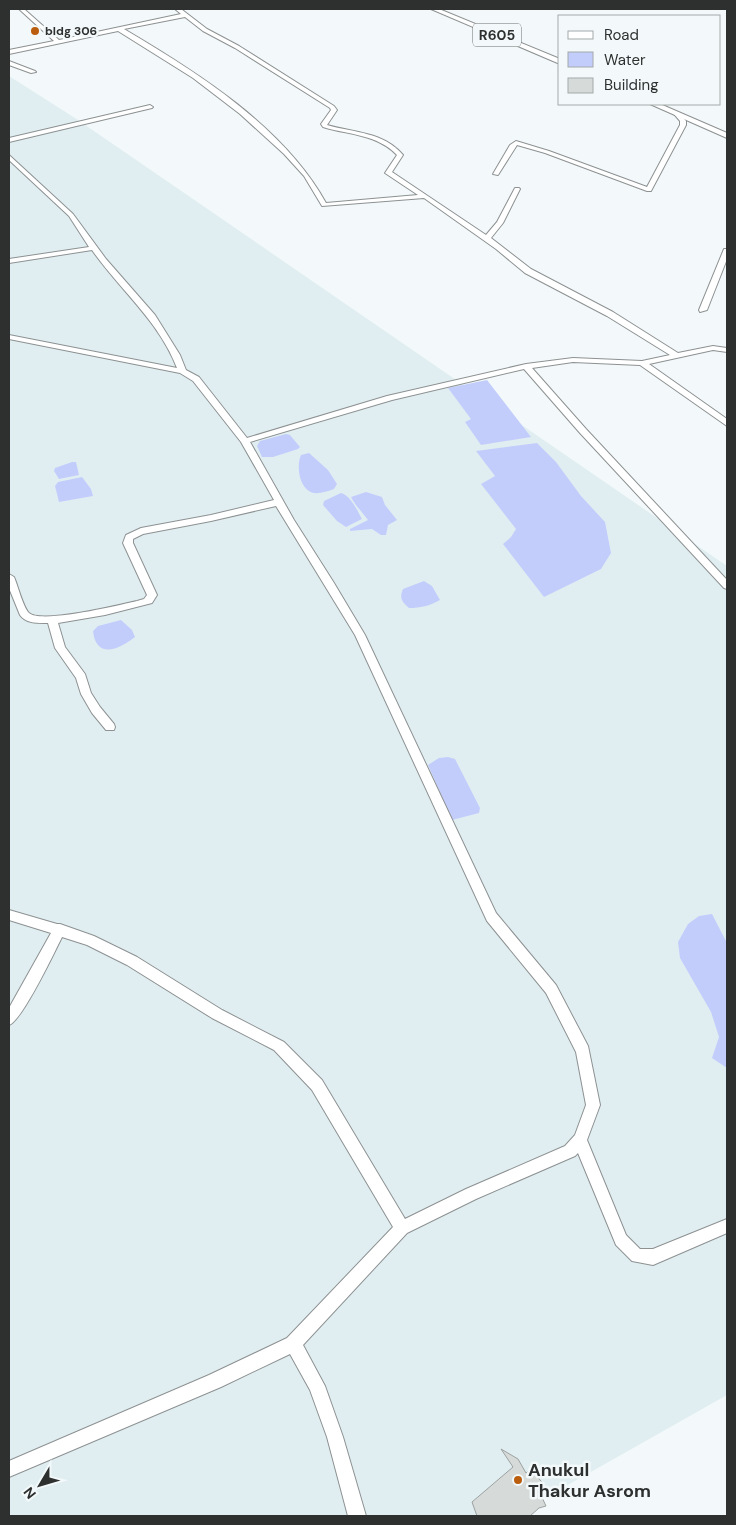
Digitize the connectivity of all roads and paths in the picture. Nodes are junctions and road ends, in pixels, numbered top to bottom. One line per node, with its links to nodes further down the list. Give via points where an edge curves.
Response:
1 (21, 9): 6 (street)
2 (178, 9): 4 (street)
3 (434, 9): 8 (main road, R605)
4 (185, 16): 5 (street); 19 (street, via 332,107 334,110 324,124 326,126 383,140 400,155 388,174)
5 (119, 29): 6 (street); 19 (street, via 182,67 247,115 306,175 324,204)
6 (58, 42): 7 (street)
7 (9, 52)
8 (558, 61)
9 (9, 63): 10 (street)
10 (32, 72)
11 (656, 105): 13 (main road)
12 (150, 107): 15 (street)
13 (677, 114): 14 (main road); 17 (street, via 683,125 649,190 516,143)
14 (727, 136)
15 (9, 140)
16 (9, 157): 21 (street, via 71,215)
17 (496, 174)
18 (518, 189): 20 (street, via 500,223)
19 (426, 196): 20 (street)
20 (487, 239): 27 (street, via 528,271 610,314)
21 (94, 248): 23 (street); 30 (street, via 152,317)
22 (727, 251): 24 (street)
23 (9, 261)
24 (703, 310)
25 (9, 337): 30 (street)
26 (727, 350): 27 (street, via 713,348)
27 (676, 355): 28 (street)
28 (642, 363): 29 (street, via 574,360); 31 (street)
29 (526, 366): 32 (street, via 390,398); 35 (street)
30 (182, 371): 32 (street, via 196,379)
31 (727, 423)
32 (245, 441): 33 (street)
33 (279, 502): 37 (street, via 134,534 128,543 152,595 148,601 117,610); 42 (street, via 360,635 491,917 551,989 583,1051 593,1105)
34 (9, 577): 36 (street)
35 (727, 586)
36 (12, 594): 37 (street, via 26,615 35,620)
37 (52, 619): 38 (street, via 60,648 81,677 96,710)
38 (110, 727)
39 (9, 915): 40 (street)
40 (60, 930): 41 (street); 44 (street, via 90,940 132,961 217,1014 279,1046 316,1084)
41 (9, 1019)
42 (580, 1140): 43 (street, via 622,1240 637,1256 652,1257); 44 (street, via 570,1151)
43 (727, 1226)
44 (402, 1228): 45 (street)
45 (293, 1344): 46 (street); 47 (street, via 317,1386)
46 (9, 1469)
47 (357, 1516)

